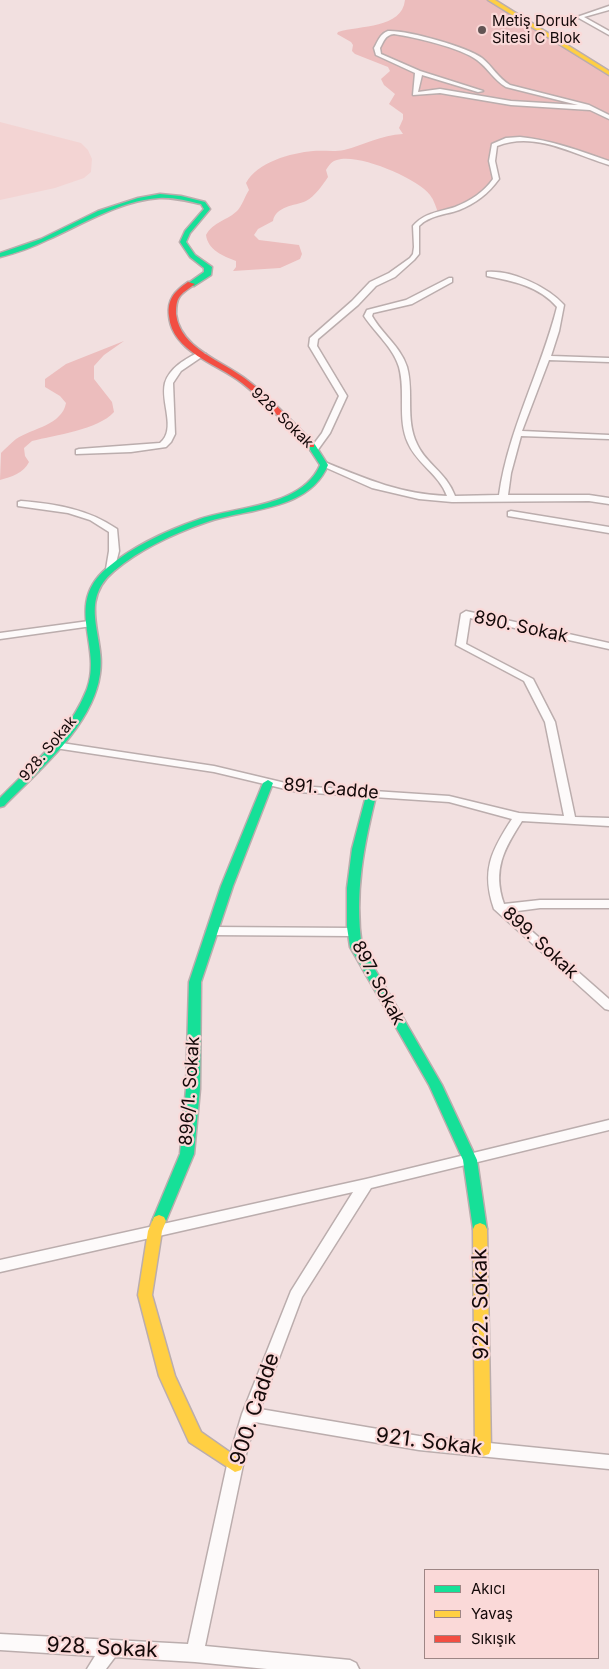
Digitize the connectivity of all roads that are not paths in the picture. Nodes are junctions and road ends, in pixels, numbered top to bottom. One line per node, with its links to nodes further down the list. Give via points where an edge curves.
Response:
1 (490, 0): 5 (street)
2 (609, 8): 3 (street, via 580,17)
3 (609, 33)
4 (418, 72): 6 (street, via 482,91); 6 (street, via 379,55 377,48 383,36 402,32 474,56 502,83); 7 (street, via 416,94 440,91 511,103)
5 (609, 73)
6 (560, 100): 7 (street)
7 (591, 108): 8 (street)
8 (609, 117)
9 (609, 163): 13 (street, via 536,140 499,142 493,148 496,179 492,184 464,206 432,214 421,221 416,226 417,247 412,259 392,275 373,284)
10 (0, 255): 15 (street, 928. Sokak, via 42,240 130,200 173,197 203,203 206,209 203,215 184,235 183,242 192,256 208,267 208,273 173,299 171,321 177,334)
11 (490, 274): 16 (street, via 516,279 556,300 560,306)
12 (449, 280): 14 (street, via 409,302)
13 (350, 308): 14 (street); 20 (street, via 314,338 313,346 343,396 326,433)
14 (370, 312): 24 (street, via 371,321 403,366 407,428 412,444 444,478)
15 (202, 354): 20 (street, 928. Sokak, via 267,400); 21 (street, via 175,372 169,383 171,432 164,445)
16 (546, 358): 17 (street); 18 (street)
17 (609, 360)
18 (518, 433): 19 (street); 23 (street)
19 (609, 436)
20 (314, 448): 22 (street, 928. Sokak)
21 (79, 452)
22 (324, 465): 24 (street, via 394,492); 29 (street, 928. Sokak, via 314,483 297,493 204,520)
23 (503, 498): 24 (street); 25 (street, via 589,498)
24 (452, 499)
25 (609, 502)
26 (21, 504): 29 (street, via 60,508 102,522 114,531)
27 (511, 514): 28 (street)
28 (609, 530)
29 (111, 569): 30 (street, 928. Sokak, via 89,600)
30 (89, 624): 31 (street); 33 (street, 928. Sokak, via 96,650 91,692)
31 (0, 636)
32 (609, 646): 38 (street, 890. Sokak, via 466,614 461,645 528,679 550,722)
33 (55, 744): 34 (street, 891. Cadde, via 214,769); 36 (street, 928. Sokak)
34 (268, 783): 35 (street, 891. Cadde, via 298,789); 42 (street, 896/1. Sokak)
35 (372, 792): 37 (street, 891. Cadde, via 449,799); 43 (street, 897. Sokak, via 358,841 352,891)
36 (0, 804)
37 (519, 817): 38 (street, 891. Cadde); 41 (street, 899. Sokak, via 498,848 491,875)
38 (570, 820): 39 (street, 891. Cadde)
39 (609, 822)
40 (609, 904): 41 (street, via 540,904)
41 (500, 909): 44 (street, 899. Sokak)
42 (212, 931): 43 (street); 48 (street, 896/1. Sokak, via 195,982 193,1089 186,1154)
43 (352, 932): 46 (street, 897. Sokak, via 356,948 435,1085)
44 (609, 1006)
45 (609, 1125): 46 (street)
46 (470, 1160): 47 (street); 51 (street, 922. Sokak, via 480,1220)
47 (366, 1184): 48 (street); 50 (street, 900. Cadde, via 296,1295)
48 (155, 1231): 49 (street); 53 (street, 896/1. Sokak, via 145,1295 167,1376 195,1437)
49 (0, 1266)
50 (250, 1414): 51 (street, 921. Sokak, via 419,1443); 53 (street, 900. Cadde)
51 (483, 1449): 52 (street, 921. Sokak)
52 (609, 1462)
53 (235, 1465): 56 (street, 900. Cadde)
54 (0, 1642): 55 (street, 928. Sokak)
55 (111, 1648): 56 (street, 928. Sokak); 58 (street)
56 (195, 1653): 57 (street, 928. Sokak)
57 (263, 1665): 59 (street, 928. Sokak)
58 (96, 1669)
59 (350, 1669)

